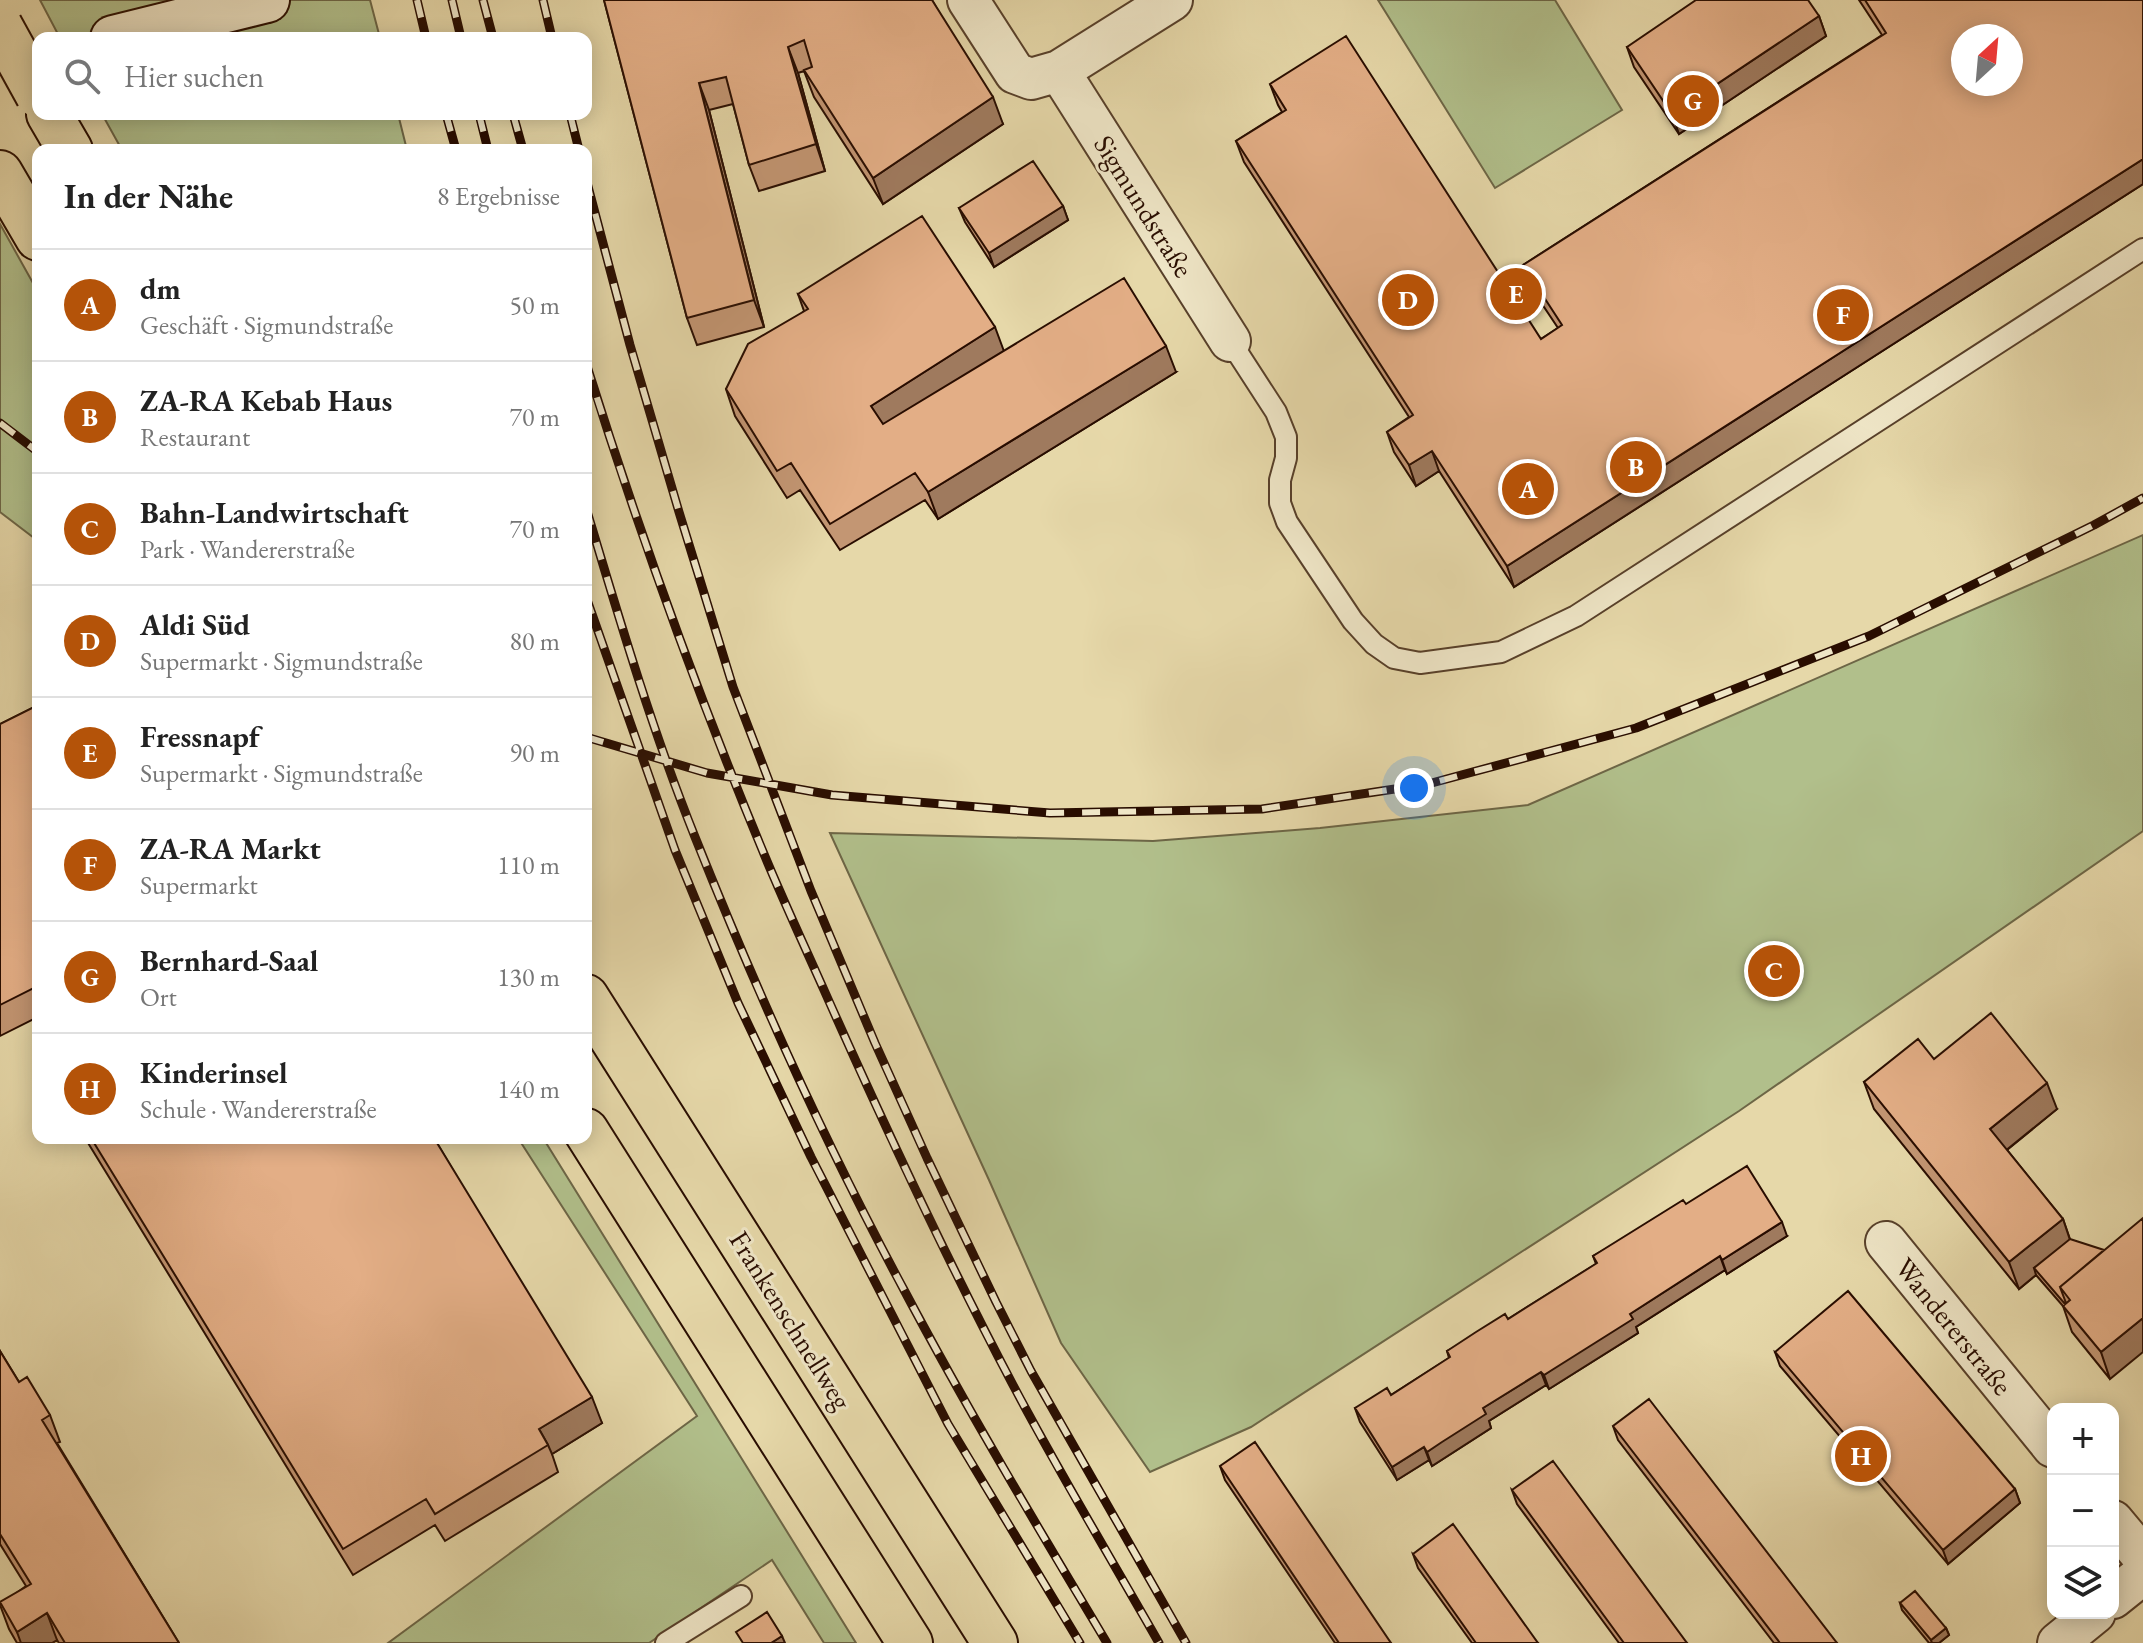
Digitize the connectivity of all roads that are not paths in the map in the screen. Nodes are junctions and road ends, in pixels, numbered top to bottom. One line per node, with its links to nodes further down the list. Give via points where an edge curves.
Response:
1 (263, 0): 5 (main road)
2 (968, 0): 8 (street, via 1015,73 1031,79)
3 (1172, 0): 8 (street)
4 (0, 26): 9 (highway, bridge)
5 (137, 32)
6 (32, 61): 7 (main road)
7 (0, 71)
8 (1059, 71): 13 (street, Sigmundstraße)
9 (32, 83)
10 (0, 173): 11 (highway)
11 (32, 228)
12 (2143, 249): 13 (lane, via 1576,616 1501,652 1420,663 1394,658 1374,644 1287,522 1280,503 1286,437)
13 (1230, 341)
14 (592, 1006): 26 (highway, Frankenschnellweg)
15 (592, 1140): 25 (highway)
16 (1886, 1242): 17 (street, Wandererstraße)
17 (2047, 1440)
18 (2119, 1528): 19 (street)
19 (2143, 1557)
20 (2143, 1574): 21 (street)
21 (2119, 1593)
22 (741, 1596): 24 (lane)
23 (2088, 1619): 27 (street)
24 (666, 1643)
25 (910, 1643)
26 (995, 1643)
27 (2058, 1643)

